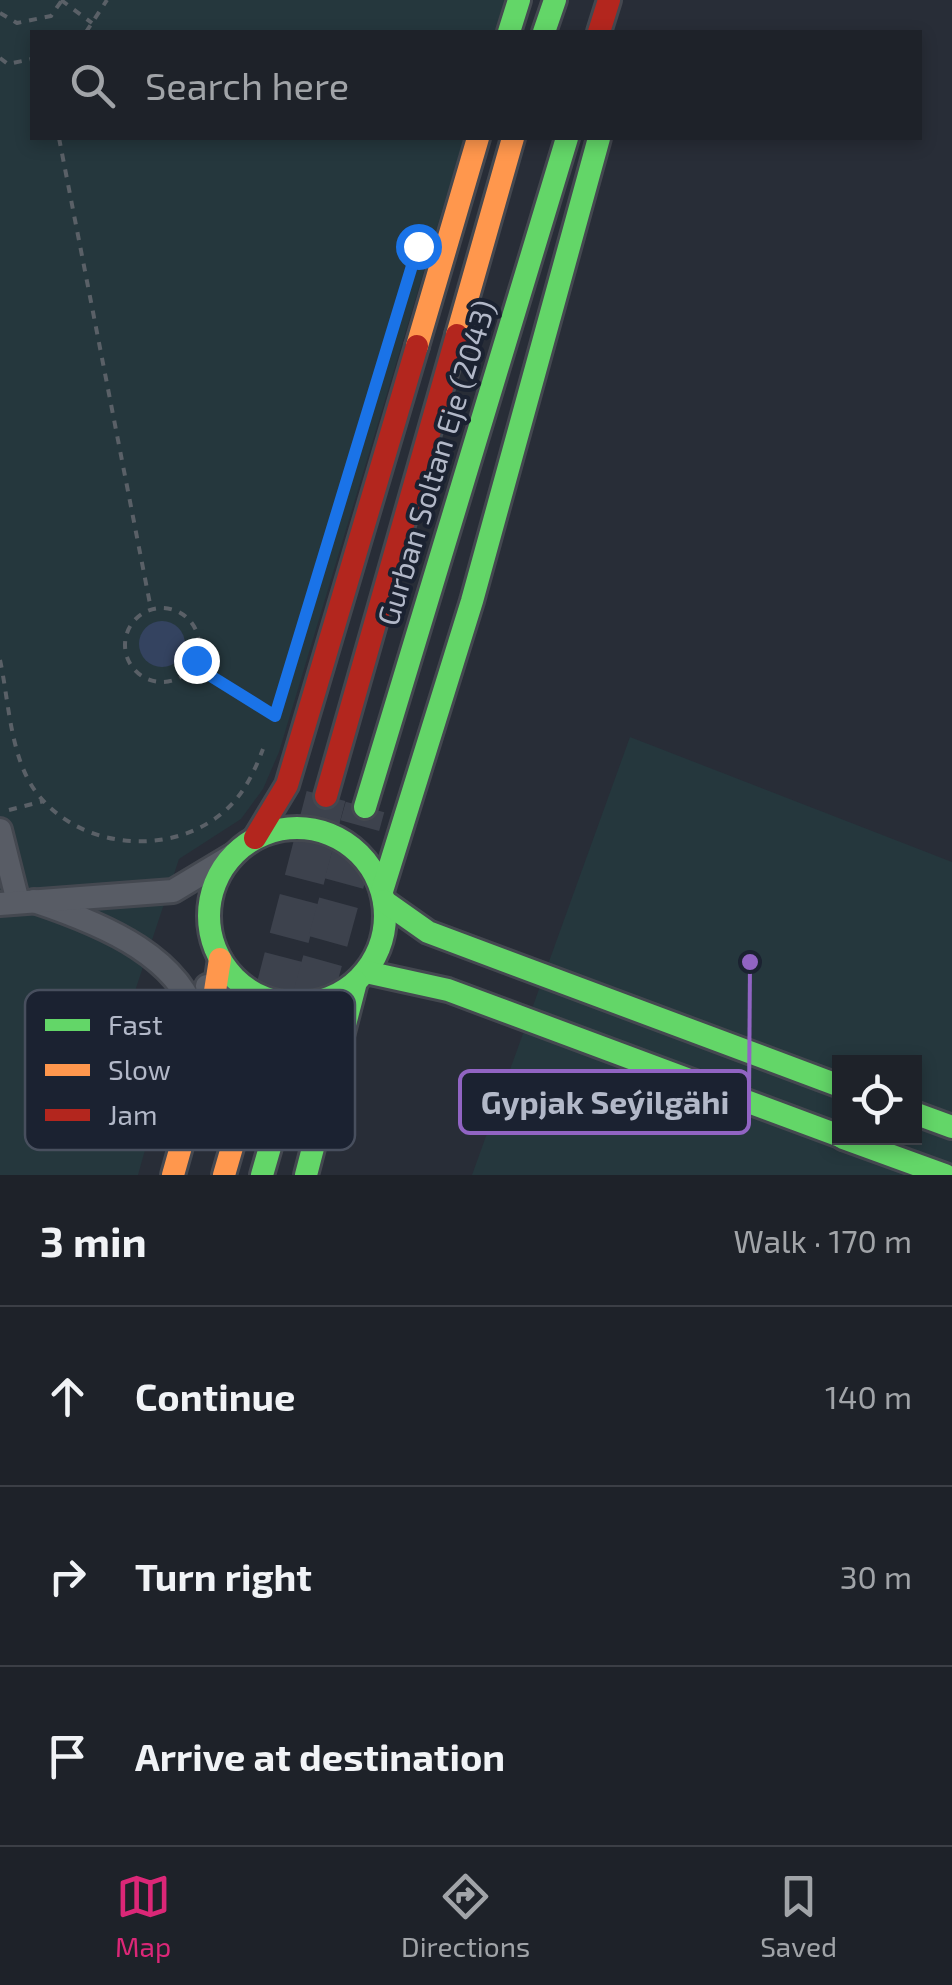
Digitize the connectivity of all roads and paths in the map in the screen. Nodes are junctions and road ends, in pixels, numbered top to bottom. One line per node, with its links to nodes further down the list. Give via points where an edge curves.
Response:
1 (62, 0): 6 (path, via 51,16 17,23); 7 (path)
2 (107, 0): 7 (path)
3 (520, 0): 9 (main road)
4 (555, 0): 10 (main road)
5 (609, 0): 11 (main road)
6 (1, 15)
7 (92, 23): 8 (path)
8 (87, 30)
9 (510, 30)
10 (545, 30)
11 (600, 30)
12 (0, 58): 13 (path, via 8,64)
13 (30, 59)
14 (59, 140): 19 (path)
15 (477, 140): 27 (main road, via 287,785)
16 (512, 140): 22 (main road, Gurban Soltan Eje (2043))
17 (566, 140): 24 (main road, Gurban Soltan Eje (2043))
18 (598, 140): 29 (main road)
19 (151, 608): 21 (path, via 175,610 194,624 199,648); 21 (path, via 126,633 133,668 166,682)
20 (0, 660): 23 (path, via 22,766)
21 (193, 665): 23 (path, via 275,716 256,766 231,805 190,832 144,842 90,833)
22 (326, 796)
23 (44, 801): 25 (path)
24 (365, 807)
25 (0, 813)
26 (0, 830): 30 (street)
27 (255, 838): 28 (main road); 29 (main road, via 292,828 331,834 371,867)
28 (232, 855): 30 (street, via 173,891); 31 (main road, via 209,905)
29 (383, 896): 33 (main road, via 379,950); 41 (main road, via 428,932)
30 (17, 902): 32 (street, via 116,933)
31 (220, 960): 34 (main road); 38 (main road)
32 (166, 974): 34 (street); 35 (street)
33 (361, 977): 39 (main road); 40 (main road); 44 (main road, via 448,990)
34 (216, 987): 36 (main road); 37 (street)
35 (180, 990)
36 (215, 990)
37 (230, 990)
38 (250, 990)
39 (343, 990)
40 (355, 999)
41 (832, 1083)
42 (922, 1117): 43 (main road)
43 (952, 1127)
44 (832, 1134)
45 (863, 1145): 54 (main road)
46 (180, 1150): 50 (main road)
47 (231, 1150): 51 (main road)
48 (269, 1150): 52 (main road)
49 (313, 1150): 53 (main road)
50 (173, 1175)
51 (224, 1175)
52 (262, 1175)
53 (306, 1175)
54 (945, 1175)

